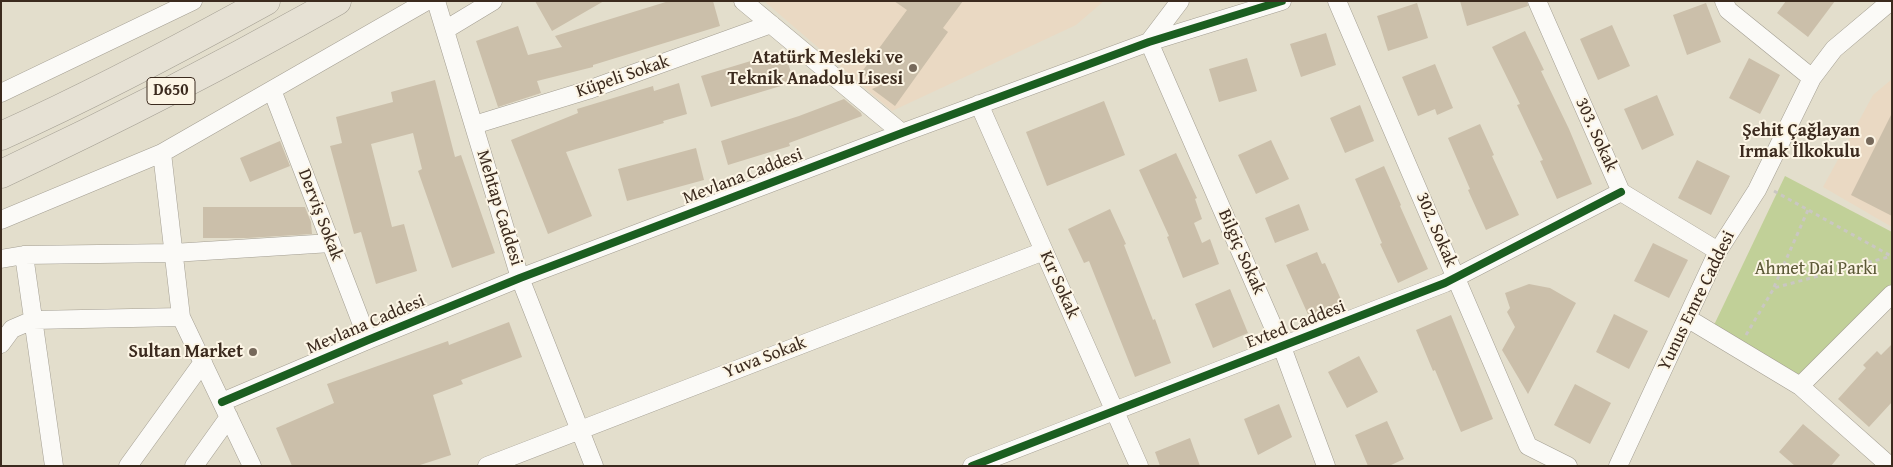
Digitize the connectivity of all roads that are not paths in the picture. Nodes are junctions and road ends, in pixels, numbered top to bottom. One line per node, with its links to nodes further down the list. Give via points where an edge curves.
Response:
1 (193, 1): 19 (street)
2 (266, 1): 23 (highway, D650, via 165,57)
3 (338, 1): 25 (highway, D650, via 241,55)
4 (427, 1): 18 (street)
5 (436, 1): 15 (street, Mehtap Caddesi)
6 (493, 1): 15 (street)
7 (743, 1): 14 (street)
8 (1180, 1): 16 (street)
9 (1282, 1): 16 (street, Mevlana Caddesi)
10 (1337, 1): 35 (street, 302. Sokak)
11 (1537, 1): 26 (street, 303. Sokak)
12 (1724, 1): 17 (street, via 1728,10)
13 (1890, 1): 17 (street, Yunus Emre Caddesi, via 1834,49)
14 (771, 24): 21 (street, Küpeli Sokak, via 588,90); 22 (street)
15 (445, 30): 21 (street, Mehtap Caddesi)
16 (1149, 42): 20 (street, Mevlana Caddesi); 42 (street, Bilgiç Sokak)
17 (1812, 78): 30 (street, Yunus Emre Caddesi, via 1760,183)
18 (272, 90): 24 (street); 28 (street, Derviş Sokak)
19 (1, 92)
20 (979, 104): 22 (street, Mevlana Caddesi); 29 (street, Kır Sokak)
21 (474, 125): 34 (street, Mehtap Caddesi)
22 (902, 133): 34 (street, Mevlana Caddesi)
23 (1, 136)
24 (162, 154): 27 (street); 31 (street)
25 (1, 174)
26 (1621, 192): 30 (street, 303. Sokak); 35 (street, Evted Caddesi)
27 (1, 220)
28 (331, 243): 31 (street); 40 (street, Derviş Sokak)
29 (1044, 251): 46 (street, Kır Sokak); 47 (street, Yuva Sokak)
30 (1718, 251): 38 (street, Yunus Emre Caddesi)
31 (173, 253): 32 (street); 37 (street)
32 (24, 255): 33 (street); 39 (street)
33 (1, 259)
34 (520, 278): 40 (street, Mevlana Caddesi); 47 (street, Mehtap Caddesi)
35 (1456, 278): 42 (street, Evted Caddesi); 57 (street, 302. Sokak, via 1528,446)
36 (1892, 294): 44 (street)
37 (180, 317): 39 (street); 43 (street)
38 (1687, 318): 44 (street); 58 (street, Yunus Emre Caddesi)
39 (33, 320): 41 (street, via 12,329); 48 (street)
40 (368, 340): 45 (street, Mevlana Caddesi)
41 (1, 344)
42 (1282, 346): 46 (street, Evted Caddesi); 56 (street, Bilgiç Sokak)
43 (203, 362): 45 (street); 49 (street)
44 (1800, 386): 59 (street)
45 (226, 409): 50 (street); 51 (street)
46 (1114, 412): 54 (street, Evted Caddesi); 55 (street, Kır Sokak)
47 (579, 429): 52 (street, Yuva Sokak); 53 (street, Mehtap Caddesi)
48 (54, 466)
49 (128, 466)
50 (194, 466)
51 (252, 466)
52 (486, 466)
53 (594, 466)
54 (972, 466)
55 (1139, 466)
56 (1326, 466)
57 (1568, 466)
58 (1618, 466)
59 (1890, 466)

